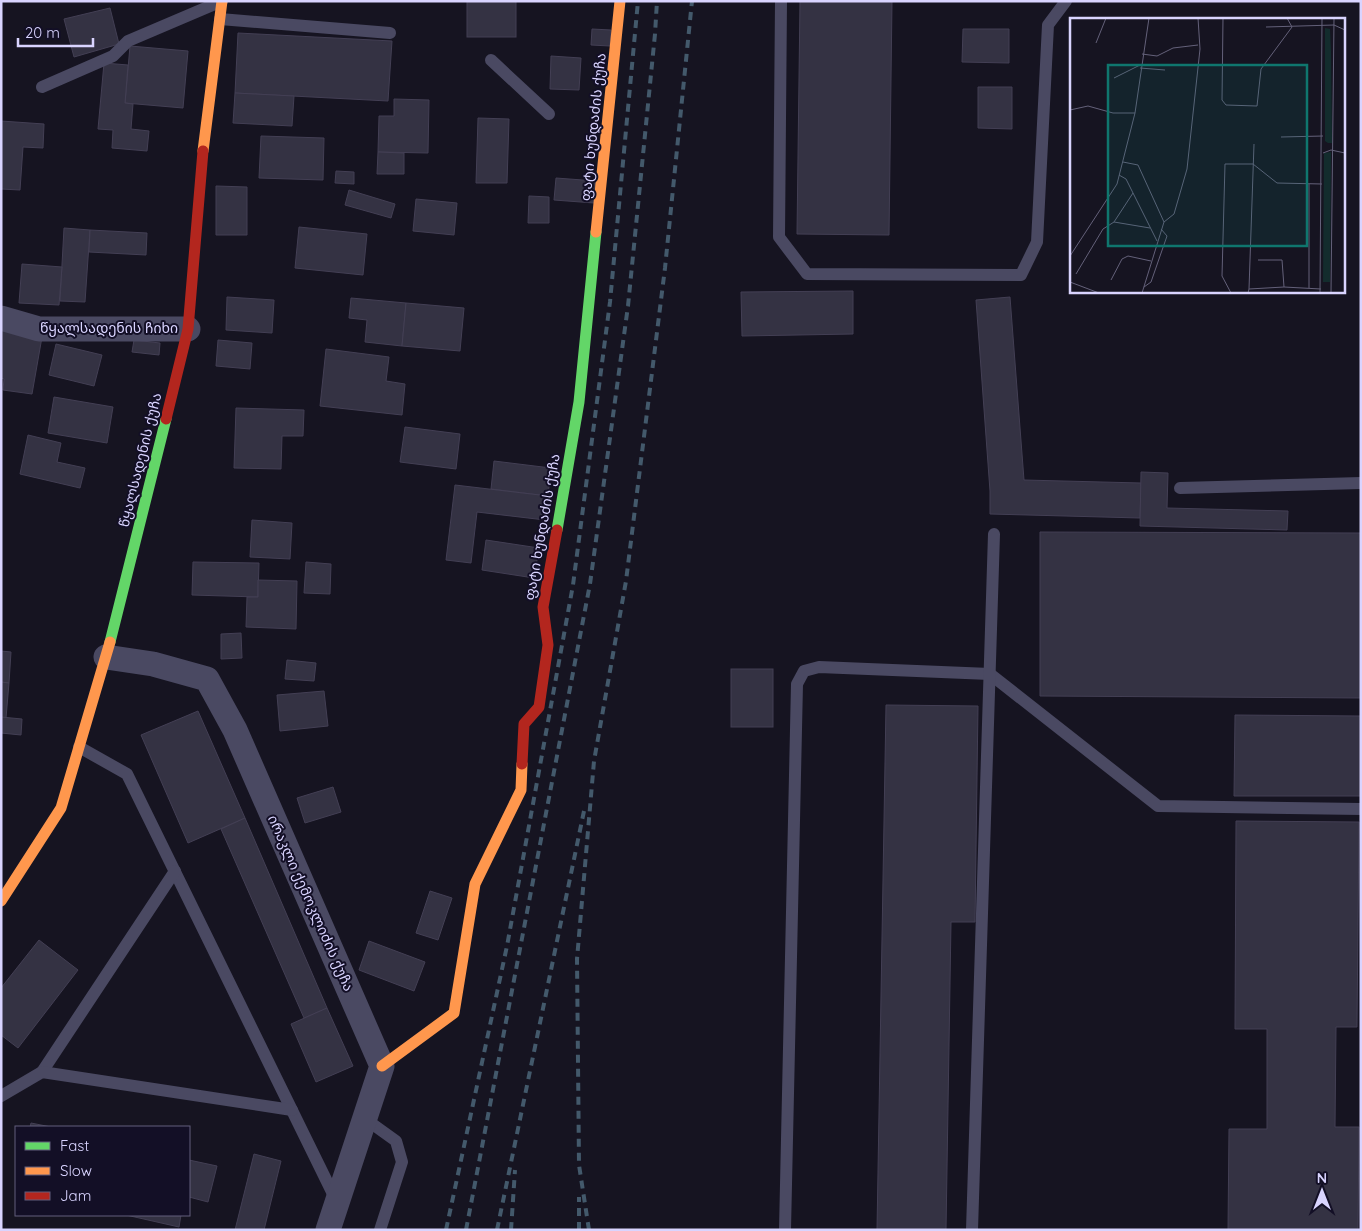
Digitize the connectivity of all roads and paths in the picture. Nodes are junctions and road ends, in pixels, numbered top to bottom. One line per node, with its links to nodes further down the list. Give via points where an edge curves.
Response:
1 (222, 1): 5 (street, წყალსადენის ქუჩა); 8 (lane, via 128,41 113,56)
2 (620, 1): 21 (street, ფატი ხუნდაძის ქუჩა, via 579,402 543,607 548,645 539,707 524,724 521,790 475,884 454,1013)
3 (781, 1): 4 (lane, via 779,238 807,274 1021,275 1036,242 1048,25)
4 (1066, 1)
5 (220, 20): 6 (lane); 11 (street, წყალსადენის ქუჩა, via 205,134)
6 (390, 33)
7 (491, 60): 9 (lane)
8 (42, 87)
9 (549, 114)
10 (1, 318): 11 (street, წყალსადენის ჩიხი, via 39,329)
11 (188, 329): 15 (street, წყალსადენის ქუჩა)
12 (1361, 483): 13 (lane)
13 (1180, 488)
14 (994, 534): 16 (lane)
15 (106, 657): 17 (street, წყალსადენის ქუჩა); 21 (street, ირაკლი ქემოკლიძის ქუჩა, via 153,664 207,679 235,730)
16 (990, 674): 18 (lane, via 1158,806); 29 (lane, via 820,666 804,671 797,684); 30 (lane)
17 (79, 747): 19 (lane, via 127,774); 20 (street, წყალსადენის ქუჩა, via 62,808)
18 (1361, 809)
19 (176, 871): 22 (lane); 24 (lane)
20 (1, 901)
21 (382, 1066): 25 (street)
22 (42, 1072): 23 (lane); 24 (lane)
23 (1, 1096)
24 (292, 1110): 26 (lane)
25 (364, 1118): 26 (street); 28 (lane, via 396,1141 402,1162)
26 (336, 1200): 27 (street)
27 (328, 1230)
28 (380, 1230)
29 (785, 1230)
30 (972, 1230)

